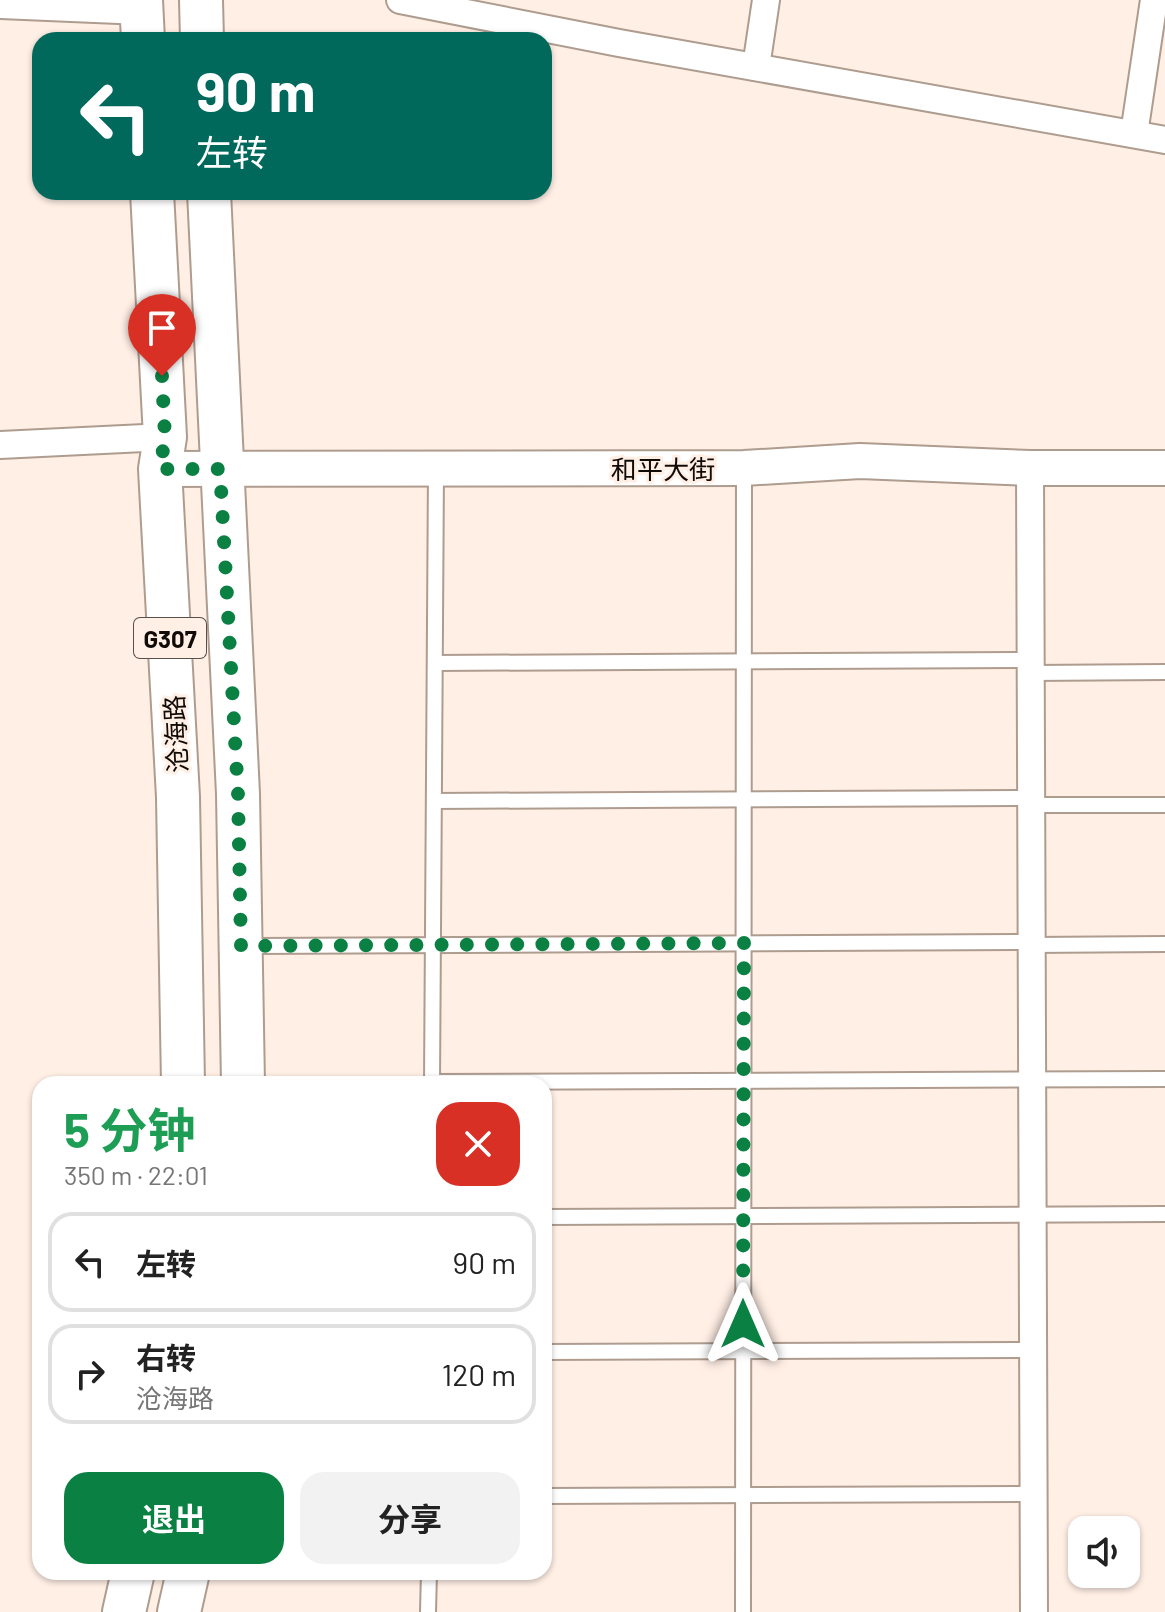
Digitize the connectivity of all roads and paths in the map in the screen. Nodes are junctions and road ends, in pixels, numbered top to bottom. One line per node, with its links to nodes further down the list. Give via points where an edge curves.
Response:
1 (201, 0): 7 (main road)
2 (400, 0): 8 (street)
3 (766, 0): 8 (street)
4 (1154, 0): 9 (street)
5 (0, 5): 6 (street)
6 (142, 17)
7 (202, 32)
8 (756, 67): 9 (street)
9 (1134, 134): 10 (street)
10 (1165, 140)
11 (152, 200): 14 (main road, 沧海路 / G307)
12 (209, 200): 18 (main road, G307)
13 (0, 445): 14 (street)
14 (163, 453): 18 (street, 和平大街); 33 (main road, 沧海路 / G307, via 178,797)
15 (744, 468): 16 (street, 和平大街, via 860,461); 19 (street, 和平大街); 20 (lane)
16 (1030, 468): 17 (street, 和平大街); 22 (street)
17 (1165, 468)
18 (220, 469): 19 (street, 和平大街); 32 (main road, G307)
19 (436, 469): 21 (lane)
20 (744, 662): 21 (lane); 22 (lane); 24 (lane)
21 (435, 663): 25 (lane)
22 (1030, 666): 23 (lane); 26 (street)
23 (1165, 672)
24 (744, 799): 25 (lane); 26 (lane); 28 (lane)
25 (434, 801): 31 (lane)
26 (1031, 802): 27 (lane); 29 (street)
27 (1165, 805)
28 (744, 943): 29 (lane); 31 (lane); 38 (lane)
29 (1032, 943): 30 (lane); 36 (street)
30 (1165, 944)
31 (433, 945): 32 (lane); 35 (lane)
32 (241, 946): 34 (main road, G307)
33 (183, 1076)
34 (243, 1076)
35 (432, 1076)
36 (1032, 1079): 37 (lane); 38 (lane); 40 (street)
37 (1165, 1079)
38 (743, 1081): 39 (lane); 42 (lane)
39 (552, 1082)
40 (1032, 1214): 41 (lane); 42 (lane); 44 (street)
41 (1165, 1214)
42 (743, 1216): 43 (lane); 45 (lane)
43 (552, 1217)
44 (1033, 1350): 45 (lane); 47 (street)
45 (743, 1351): 46 (lane); 48 (lane)
46 (552, 1352)
47 (1033, 1494): 48 (lane); 57 (street)
48 (743, 1495): 49 (lane); 56 (lane)
49 (552, 1496)
50 (131, 1580): 53 (main road)
51 (186, 1580): 54 (main road)
52 (429, 1580): 55 (lane)
53 (124, 1612)
54 (179, 1612)
55 (428, 1612)
56 (743, 1612)
57 (1034, 1612)

